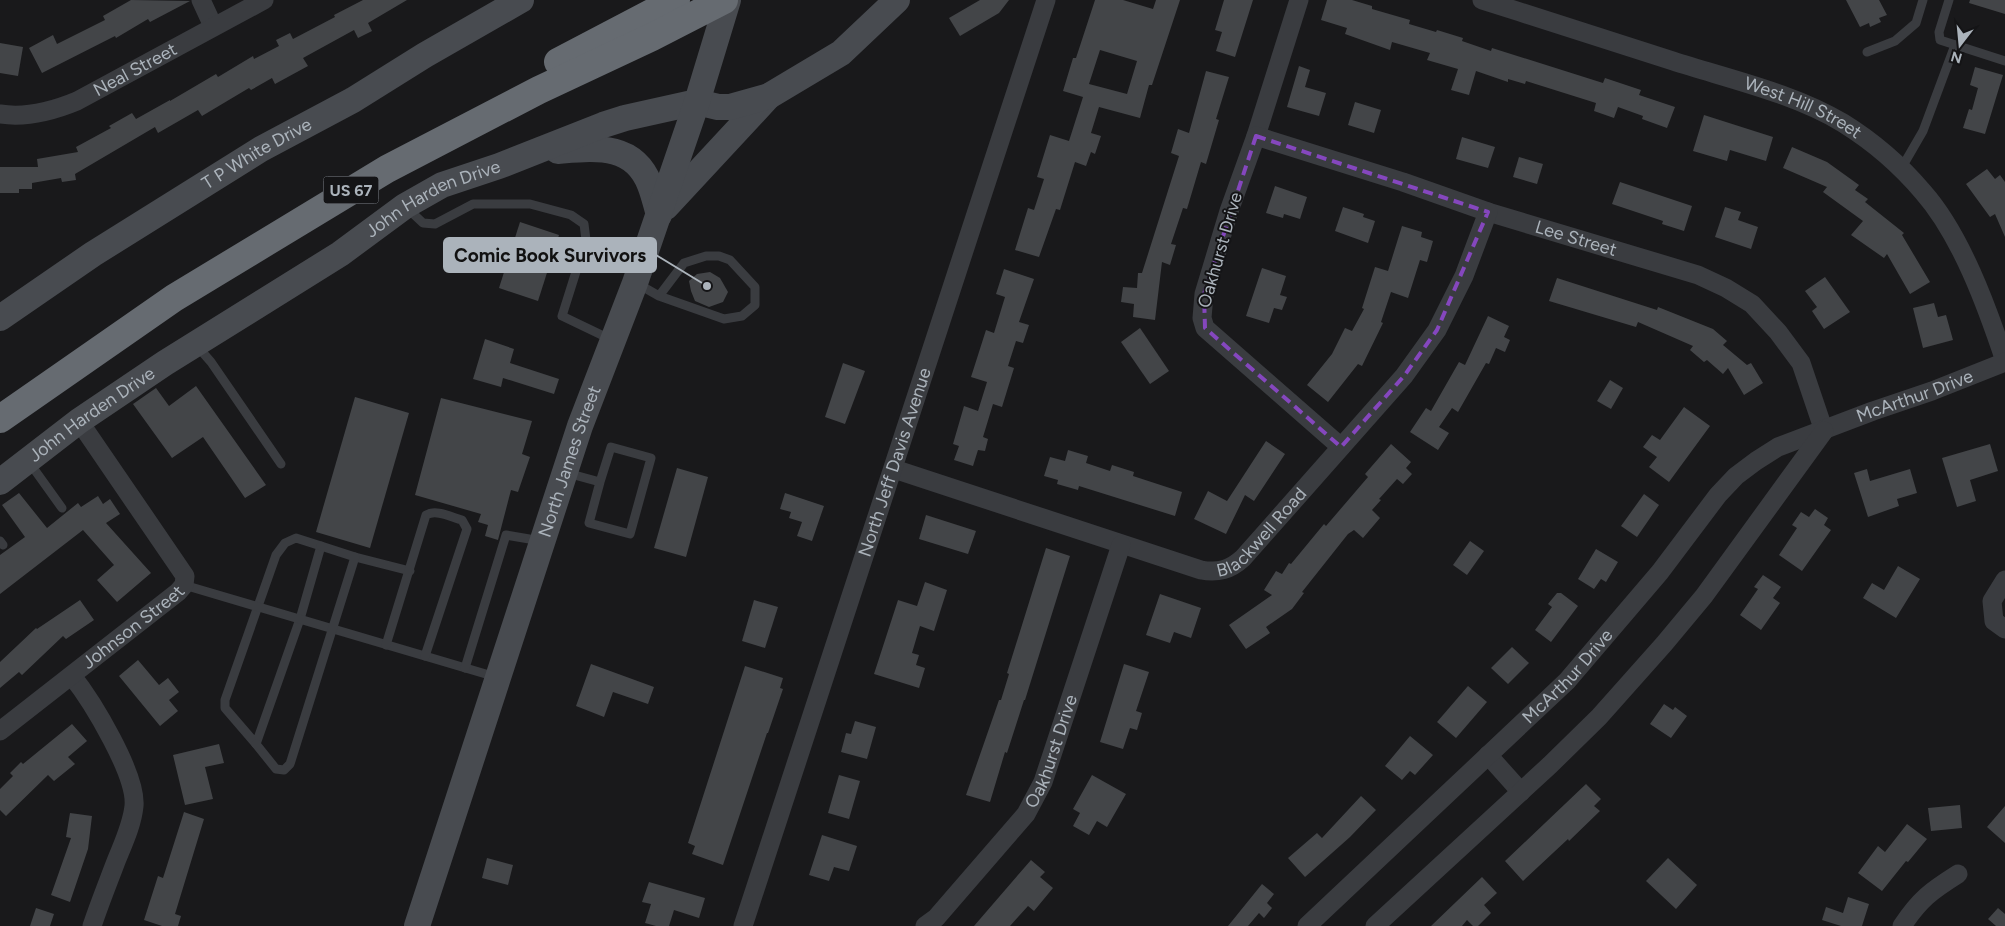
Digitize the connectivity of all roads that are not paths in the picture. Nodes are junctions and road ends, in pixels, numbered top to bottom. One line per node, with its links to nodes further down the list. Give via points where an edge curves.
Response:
1 (201, 0): 13 (street)
2 (264, 0): 13 (street, Neal Street)
3 (521, 0): 28 (main road, T P White Drive, via 353,100 261,149 93,254)
4 (676, 0): 32 (highway, US 67, via 322,188 231,242 93,332)
5 (724, 0): 33 (highway, US 67, via 387,168 174,298)
6 (728, 0): 18 (main road, North James Street)
7 (897, 0): 17 (main road, John Harden Drive, via 841,53)
8 (1046, 0): 39 (street, North Jeff Davis Avenue)
9 (1299, 0): 20 (street, Oakhurst Drive)
10 (1482, 0): 22 (street, West Hill Street, via 1788,98 1844,124)
11 (1923, 0): 15 (lane, via 1916,23 1895,41)
12 (1948, 0): 14 (lane, via 1939,32 1940,40)
13 (213, 26): 19 (street, Neal Street, via 63,106 44,112)
14 (1954, 45): 16 (lane); 22 (lane, via 1923,130)
15 (1866, 52)
16 (2005, 61)
17 (769, 96): 18 (main road, John Harden Drive, via 730,107); 25 (main road)
18 (697, 102): 21 (main road, John Harden Drive, via 611,122); 25 (main road, North James Street)
19 (0, 114)
20 (1256, 136): 24 (street, Lee Street); 36 (street, Oakhurst Drive, via 1204,294 1202,318 1205,328)
21 (534, 153): 23 (main road, John Harden Drive, via 442,185); 25 (main road, via 593,148 627,156 640,167 650,185)
22 (1901, 169): 31 (street, West Hill Street, via 1924,193 1964,257)
23 (405, 206): 29 (lane, via 423,223 435,224 472,204 530,204 571,215 584,224 586,240 562,316); 30 (main road, John Harden Drive, via 340,254)
24 (1488, 212): 35 (street, Lee Street, via 1698,275 1752,304 1801,363); 36 (street, Blackwell Road, via 1467,268 1437,330 1404,376)
25 (659, 215): 26 (main road, North James Street)
26 (635, 283): 27 (lane); 29 (main road, North James Street)
27 (659, 296): 27 (lane, via 724,319 742,316 755,306 756,297 755,287 730,260 720,256 706,256 684,263)
28 (0, 318)
29 (614, 341): 40 (main road, North James Street)
30 (195, 344): 34 (main road, John Harden Drive); 38 (lane, via 211,362)
31 (2005, 362): 35 (street, McArthur Drive)
32 (0, 398)
33 (0, 420)
34 (80, 421): 37 (main road, John Harden Drive); 50 (street, Johnson Street, via 185,576)
35 (1824, 431): 62 (street, McArthur Drive, via 1778,447 1736,476 1588,658); 63 (street, via 1704,596 1664,644 1598,717)
36 (1341, 447): 45 (street, Blackwell Road, via 1233,567 1212,572)
37 (28, 460): 41 (main road, John Harden Drive); 43 (lane)
38 (281, 464)
39 (894, 469): 45 (street, Blackwell Road); 67 (street, North Jeff Davis Avenue)
40 (565, 472): 42 (lane); 44 (main road, North James Street)
41 (0, 482)
42 (600, 482): 42 (lane, via 589,523 630,534 651,458 611,447)
43 (62, 508)
44 (542, 542): 57 (lane, via 506,535); 59 (main road, North James Street)
45 (1121, 545): 68 (street, Oakhurst Drive, via 1070,706 1031,806 991,856)
46 (321, 546): 47 (lane); 51 (lane, via 296,538 285,544 276,554); 52 (lane)
47 (355, 557): 48 (lane); 53 (lane)
48 (410, 571): 55 (lane); 56 (lane, via 426,516 437,513 466,524)
49 (2005, 580): 54 (street, via 1992,601 1994,621)
50 (184, 585): 51 (lane); 58 (street, Johnson Street)
51 (259, 607): 52 (lane); 61 (lane, via 225,700 225,708)
52 (300, 619): 53 (lane); 61 (lane)
53 (333, 629): 55 (lane); 61 (lane, via 290,764 284,770 276,769)
54 (2005, 629)
55 (386, 645): 56 (lane)
56 (425, 656): 57 (lane)
57 (465, 668): 59 (lane)
58 (72, 676): 60 (street, Johnson Street); 65 (street, via 104,726 134,790 129,827)
59 (499, 678): 66 (main road, North James Street)
60 (0, 731)
61 (256, 744)
62 (1488, 755): 63 (street); 69 (street, McArthur Drive)
63 (1521, 792): 70 (street)
64 (1958, 874): 71 (street, via 1927,894)
65 (92, 926)
66 (417, 926)
67 (743, 926)
68 (926, 926)
69 (1307, 926)
70 (1375, 926)
71 (1902, 926)

